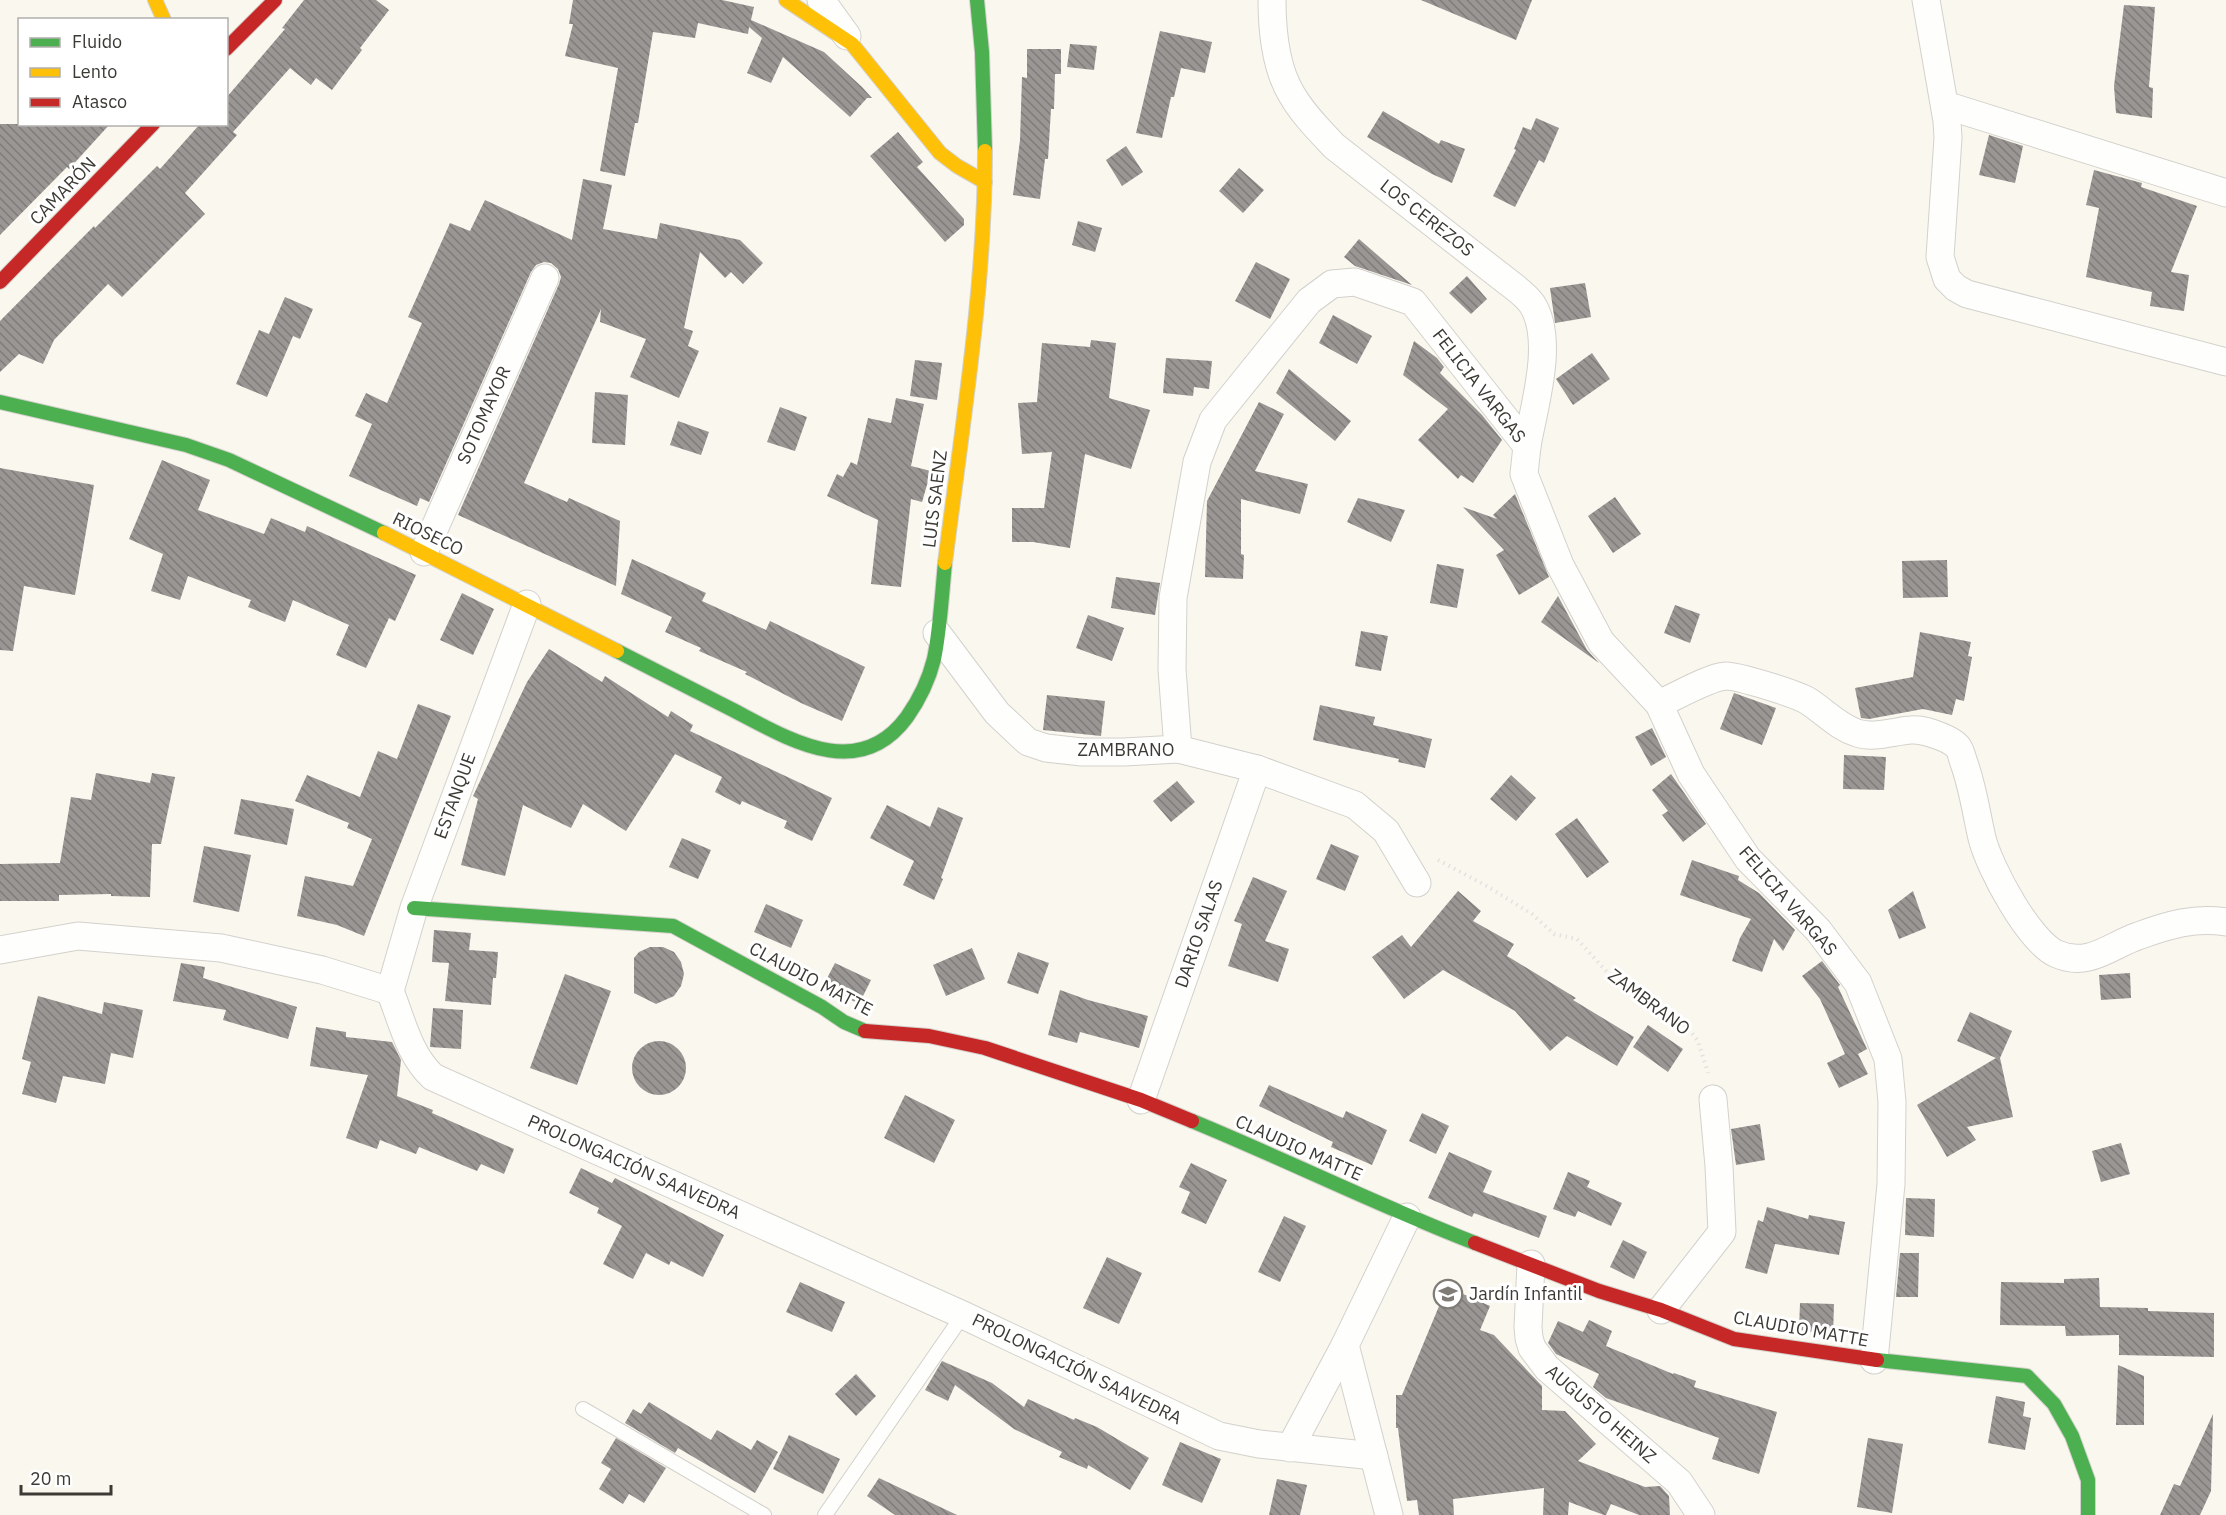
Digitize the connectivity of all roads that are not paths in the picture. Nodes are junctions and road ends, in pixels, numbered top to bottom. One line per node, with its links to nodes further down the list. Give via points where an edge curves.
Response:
1 (155, 0): 8 (street)
2 (275, 0): 10 (street)
3 (786, 0): 9 (street)
4 (821, 0): 9 (street)
5 (977, 0): 13 (street, LUIS SAENZ, via 982,43)
6 (1272, 0): 19 (street, LOS CEREZOS, via 1279,61 1291,94 1311,120 1334,146 1531,303 1541,322 1543,353)
7 (1926, 0): 11 (street)
8 (163, 18)
9 (852, 44): 13 (street, via 940,153)
10 (228, 47)
11 (1945, 105): 14 (street); 17 (street, via 1948,138 1940,258 1947,279 1956,288)
12 (151, 126): 16 (street, CAMARÓN)
13 (985, 182): 22 (street, LUIS SAENZ, via 979,290)
14 (2226, 193)
15 (544, 278): 20 (street, SOTOMAYOR)
16 (0, 282)
17 (2226, 362)
18 (0, 402): 20 (street, RIOSECO, via 210,452)
19 (1527, 446): 23 (street, FELICIA VARGAS, via 1524,474 1560,565 1601,642); 24 (street, FELICIA VARGAS, via 1413,302 1354,282 1332,284 1316,295 1213,420 1197,462 1173,598 1172,669)
20 (424, 552): 21 (street, RIOSECO)
21 (527, 604): 25 (street, RIOSECO, via 787,738); 28 (street, ESTANQUE)
22 (937, 633): 24 (street, ZAMBRANO, via 996,713 1028,742 1082,753); 25 (street, LUIS SAENZ, via 927,681 902,724 890,736 855,751)
23 (1659, 704): 29 (street, via 1718,677 1735,677 1806,700 1860,734 1913,730 1949,740 1958,747 1969,776 1989,862 2029,929 2047,949 2059,955 2105,953 2135,936 2184,921 2207,918); 39 (street, FELICIA VARGAS, via 1691,774 1748,859 1818,930 1858,983 1887,1059 1892,1102 1891,1184)
24 (1178, 748): 26 (street, ZAMBRANO)
25 (820, 750)
26 (1257, 769): 27 (street, ZAMBRANO, via 1355,805 1386,831); 33 (street, DARIO SALAS)
27 (1417, 883)
28 (414, 908): 31 (street, ESTANQUE); 33 (street, CLAUDIO MATTE, via 673,926 866,1031 928,1036 985,1048)
29 (2226, 922)
30 (0, 950): 31 (street, via 78,936 173,943 220,948 322,970)
31 (390, 991): 37 (street, PROLONGACIÓN SAAVEDRA, via 413,1050 421,1066 433,1077)
32 (1713, 1099): 36 (street, via 1722,1232)
33 (1141, 1100): 34 (street, CLAUDIO MATTE, via 1271,1153)
34 (1407, 1216): 35 (street, CLAUDIO MATTE); 38 (street)
35 (1532, 1264): 36 (street, CLAUDIO MATTE); 46 (street, AUGUSTO HEINZ, via 1528,1328 1533,1348 1547,1368 1680,1482)
36 (1661, 1310): 39 (street, CLAUDIO MATTE, via 1734,1339)
37 (963, 1315): 41 (street, PROLONGACIÓN SAAVEDRA, via 1201,1428 1241,1441); 44 (lane)
38 (1346, 1346): 41 (street); 42 (street)
39 (1874, 1359): 47 (street, CLAUDIO MATTE, via 2027,1376 2041,1386 2073,1436 2088,1482)
40 (583, 1408): 43 (lane)
41 (1290, 1448): 42 (street, PROLONGACIÓN SAAVEDRA)
42 (1374, 1456): 45 (street)
43 (764, 1515)
44 (825, 1515)
45 (1389, 1515)
46 (1701, 1515)
47 (2088, 1515)

